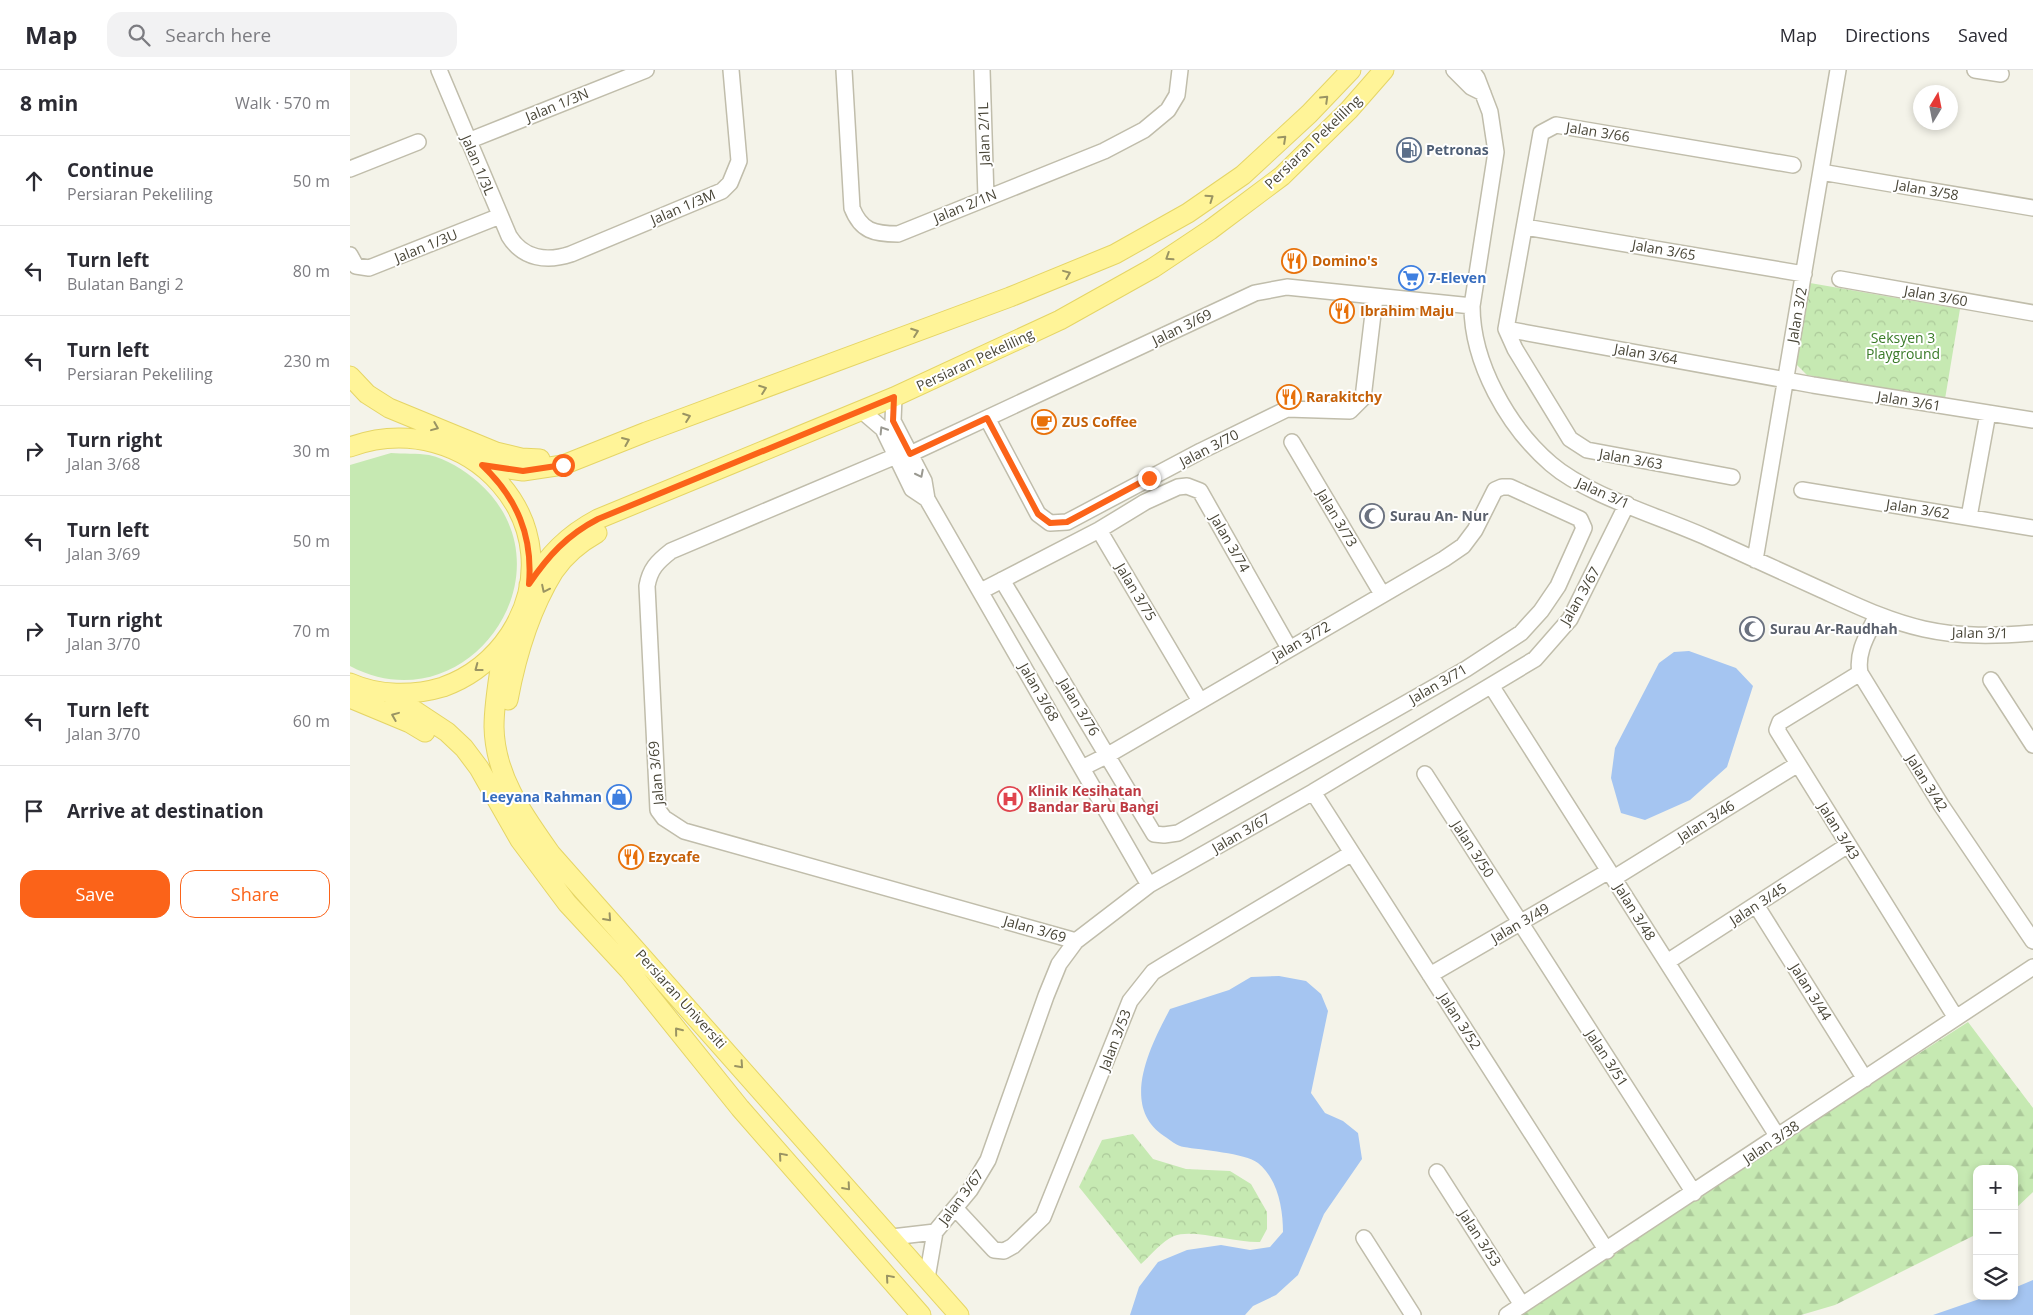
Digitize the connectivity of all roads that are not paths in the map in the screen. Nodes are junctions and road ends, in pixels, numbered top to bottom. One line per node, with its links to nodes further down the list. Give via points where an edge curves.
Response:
1 (440, 70): 15 (street, Jalan 1/3L)
2 (646, 70): 15 (street, Jalan 1/3N)
3 (731, 70): 24 (street, Jalan 1/3M, via 739,161 730,183 722,191 562,257)
4 (844, 70): 20 (street, Jalan 2/1N, via 852,208 864,227 873,232 898,234)
5 (982, 70): 20 (street, Jalan 2/1L)
6 (1180, 70): 20 (street, Jalan 2/1N, via 1178,95 1168,110 1144,130 1104,151)
7 (1351, 70): 43 (main road, Persiaran Pekeliling, one-way to 7, via 1116,254 1188,214 1243,175 1328,96)
8 (1384, 70): 35 (main road, Persiaran Pekeliling, one-way to 35, via 1349,110 1282,176 1210,230 1153,268 1060,320)
9 (1454, 70): 14 (street, via 1471,87)
10 (1471, 70): 14 (street, Jalan 3/1)
11 (1838, 70): 19 (street, Jalan 3/2)
12 (1975, 70): 13 (street)
13 (2001, 74)
14 (1484, 93): 29 (street, Jalan 3/1, via 1492,119 1496,152)
15 (468, 141): 22 (street, Jalan 1/3L)
16 (418, 142): 18 (street)
17 (1793, 165): 23 (street, Jalan 3/66, via 1556,125 1542,133)
18 (350, 169)
19 (1821, 172): 21 (street, Jalan 3/58); 26 (street, Jalan 3/2)
20 (986, 198)
21 (2033, 208)
22 (500, 216): 24 (street, Jalan 1/3L, via 513,243); 25 (street, Jalan 1/3U, via 369,268 356,266)
23 (1525, 227): 26 (street, Jalan 3/65); 31 (street, Jalan 3/66)
24 (526, 254)
25 (351, 258)
26 (1804, 274): 33 (street, Jalan 3/2)
27 (1840, 279): 30 (street, Jalan 3/60)
28 (1375, 297): 29 (street, Jalan 3/69); 38 (street, Jalan 3/69, via 1287,287 1255,293); 38 (street, Jalan 3/70, via 1363,398 1350,411 1287,409 1067,522 1050,523 1038,514)
29 (1472, 306): 49 (street, Jalan 3/1, via 1472,327 1482,361 1498,395 1534,448 1572,480)
30 (2033, 313)
31 (1506, 329): 33 (street, Jalan 3/64); 46 (street, Jalan 3/63, via 1570,439 1586,450)
32 (350, 376): 43 (main road, one-way to 43, via 389,408 496,452 546,460)
33 (1785, 380): 37 (street, Jalan 3/61); 54 (street, Jalan 3/2)
34 (350, 391): 40 (main road, via 373,411)
35 (894, 397): 36 (main road, Persiaran Pekeliling); 44 (street, Jalan 3/68, via 893,421)
36 (862, 411): 44 (street, Jalan 3/68, one-way to 36, via 883,429); 50 (main road, Persiaran Pekeliling)
37 (1988, 413): 39 (street, Jalan 3/61); 51 (street)
38 (987, 418): 44 (street, Jalan 3/69)
39 (2033, 420)
40 (429, 440): 42 (main road, via 387,437); 45 (main road, via 457,449)
41 (1292, 442): 58 (street, Jalan 3/73)
42 (350, 447)
43 (595, 454): 45 (main road, Persiaran Pekeliling, via 563,465 523,471)
44 (903, 455): 57 (street, Jalan 3/68, via 924,481 927,499); 85 (street, Jalan 3/69, via 671,551 655,563 646,586 658,810 684,831)
45 (482, 465): 56 (main road, via 496,478 518,510 529,546)
46 (1732, 477)
47 (1495, 490): 58 (street, Jalan 3/72, via 1463,546); 76 (street, Jalan 3/71, via 1502,486 1510,487 1580,519 1584,528 1558,586 1541,612 1521,633 1466,669 1178,833)
48 (1802, 490): 51 (street, Jalan 3/62)
49 (1627, 504): 54 (street, Jalan 3/1); 66 (street, Jalan 3/67, via 1570,619 1535,659)
50 (628, 506): 56 (main road, Persiaran Pekeliling, via 565,539); 81 (main road, one-way to 81, via 612,524 587,538 568,554 555,570 532,617 507,706 507,742 515,774 535,815)
51 (1970, 517): 52 (street, Jalan 3/62)
52 (2033, 528)
53 (1099, 530): 55 (street); 62 (street, Jalan 3/74, via 1144,502 1178,487 1187,486 1200,491); 69 (street, Jalan 3/75)
54 (1755, 560): 59 (street, Jalan 3/1)
55 (1002, 580): 57 (street); 71 (street, Jalan 3/76)
56 (529, 584): 61 (main road, via 524,606)
57 (981, 591): 73 (street, Jalan 3/68)
58 (1382, 594): 62 (street, Jalan 3/72)
59 (1877, 615): 60 (street, Jalan 3/1, via 1926,630 1960,635); 63 (street, via 1860,652)
60 (2033, 633)
61 (504, 644): 67 (main road, one-way to 67, via 489,660 452,684 410,694); 81 (main road, Persiaran Universiti, via 494,728 500,765 519,810 551,854)
62 (1289, 648): 69 (street, Jalan 3/72)
63 (1860, 673): 72 (street, Jalan 3/43, via 1780,722 1777,730); 86 (street, Jalan 3/42, via 1941,804)
64 (1991, 680): 70 (street)
65 (350, 683): 67 (main road)
66 (1492, 687): 75 (street, Jalan 3/67); 79 (street, Jalan 3/48)
67 (388, 693): 82 (main road, Persiaran Universiti, via 447,732 464,748 520,840)
68 (350, 698): 82 (main road, one-way to 68, via 520,855 482,790 441,742 410,723)
69 (1200, 700): 71 (street, Jalan 3/72)
70 (2033, 745)
71 (1108, 755): 73 (street, Jalan 3/72); 76 (street, Jalan 3/76)
72 (1798, 764): 77 (street, Jalan 3/43); 79 (street, Jalan 3/46)
73 (1082, 768): 80 (street, Jalan 3/68)
74 (1425, 774): 84 (street, Jalan 3/50)
75 (1313, 792): 78 (street, Jalan 3/52); 80 (street, Jalan 3/67)
76 (1154, 834)
77 (1848, 845): 83 (street, Jalan 3/45); 90 (street, Jalan 3/43)
78 (1352, 853): 89 (street, Jalan 3/52); 95 (street, Jalan 3/53, via 1166,964 1144,982 1130,1001 1043,1216 1013,1246 1004,1251 994,1250)
79 (1612, 875): 84 (street, Jalan 3/49); 87 (street, Jalan 3/48)
80 (1149, 886): 85 (street, Jalan 3/67)
81 (588, 896): 97 (main road, Persiaran Universiti, one-way to 97)
82 (566, 903): 102 (main road, Persiaran Universiti, one-way to 82, via 740,1108 629,970)
83 (1756, 905): 87 (street, Jalan 3/45); 91 (street, Jalan 3/44)
84 (1520, 923): 89 (street, Jalan 3/49); 94 (street, Jalan 3/51)
85 (1076, 941): 95 (street, Jalan 3/67, via 1059,964 1046,996 988,1160 970,1190)
86 (2033, 941)
87 (1667, 962): 92 (street, Jalan 3/48)
88 (2033, 966): 90 (street, Jalan 3/38)
89 (1430, 975): 99 (street, Jalan 3/52)
90 (1956, 1018): 91 (street, Jalan 3/38)
91 (1865, 1079): 92 (street, Jalan 3/38)
92 (1778, 1137): 94 (street, Jalan 3/38)
93 (1437, 1172): 101 (street, Jalan 3/53)
94 (1694, 1193): 99 (street, Jalan 3/38)
95 (954, 1208): 96 (street, Jalan 3/67)
96 (935, 1232): 97 (street); 100 (street)
97 (892, 1237): 100 (main road, Persiaran Universiti)
98 (1364, 1238): 104 (street)
99 (1607, 1251): 101 (street, Jalan 3/38)
100 (927, 1278): 103 (main road, Persiaran Universiti)
101 (1522, 1305): 105 (street, Jalan 3/38)
102 (921, 1315)
103 (959, 1315)
104 (1413, 1315)
105 (1507, 1315)

